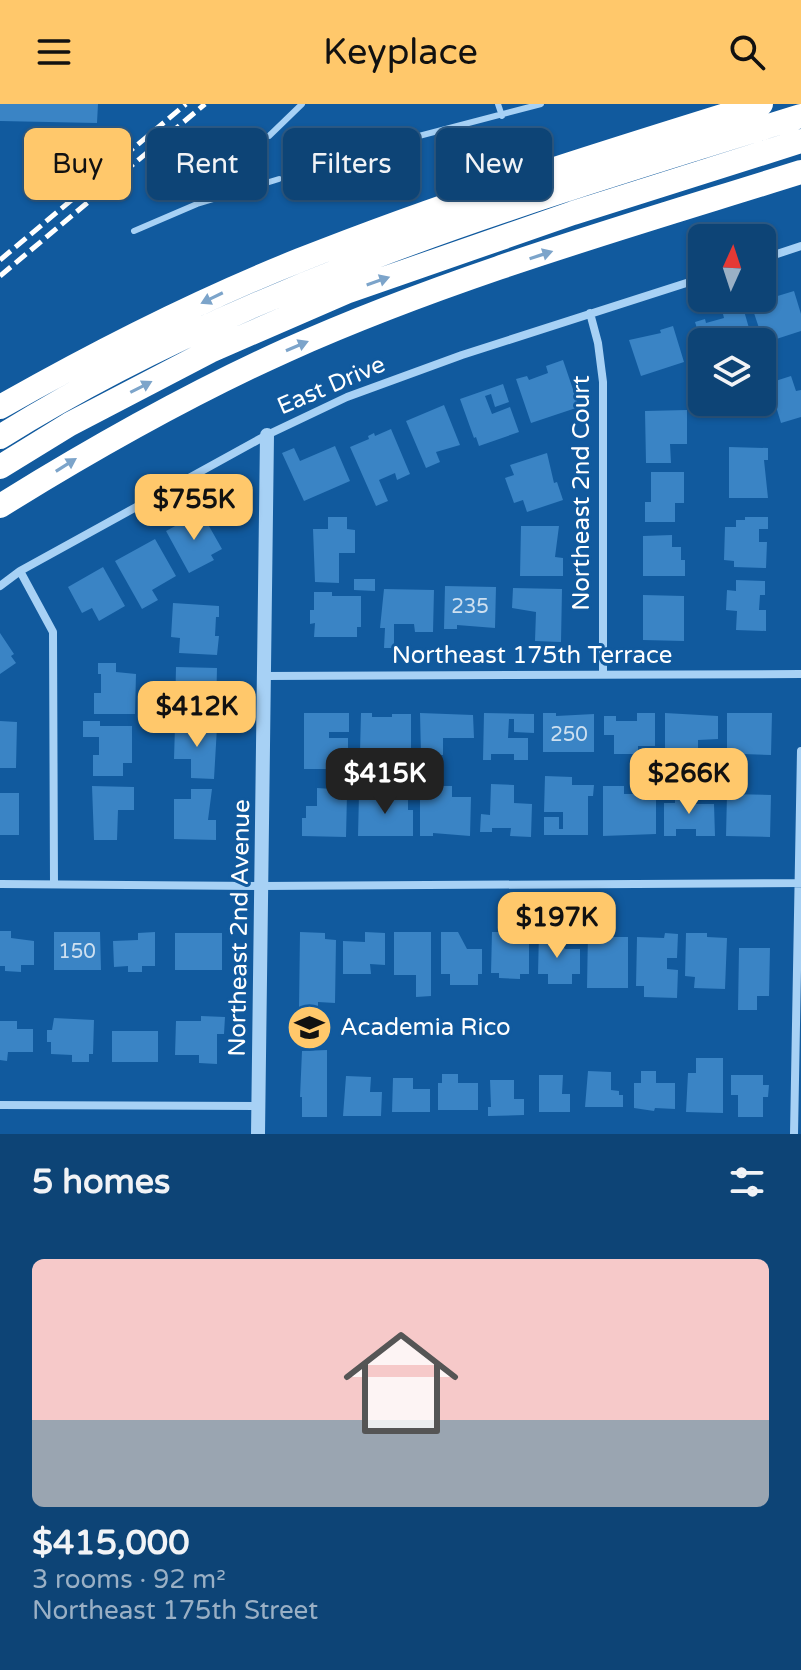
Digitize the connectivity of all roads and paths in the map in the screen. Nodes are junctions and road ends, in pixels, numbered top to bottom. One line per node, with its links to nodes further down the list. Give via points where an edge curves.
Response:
1 (302, 104): 11 (lane, via 269,136 239,145 198,175 193,188)
2 (498, 104): 5 (lane)
3 (541, 104): 5 (lane)
4 (761, 104): 17 (highway, one-way to 17, via 506,185 298,261 153,327)
5 (502, 116): 7 (lane)
6 (801, 116): 19 (highway, via 391,250 163,349)
7 (420, 136)
8 (801, 141): 20 (highway, one-way to 8, via 210,351 346,292)
9 (801, 172): 21 (highway, one-way to 9, via 182,401 312,339 452,285)
10 (279, 179): 11 (lane)
11 (197, 204): 12 (lane)
12 (134, 231)
13 (801, 246): 14 (street)
14 (776, 254)
15 (688, 282): 16 (street, East Drive)
16 (590, 313): 18 (street, East Drive, via 347,397); 24 (street, Northeast 2nd Court, via 603,382)
17 (0, 407)
18 (267, 435): 22 (street, East Drive); 26 (street, Northeast 2nd Avenue)
19 (0, 437)
20 (0, 467)
21 (0, 506)
22 (20, 571): 23 (street, East Drive); 30 (street, via 53,632)
23 (0, 586)
24 (603, 674): 25 (street, Northeast 175th Terrace); 26 (street, Northeast 175th Terrace)
25 (801, 674)
26 (264, 676): 31 (street, Northeast 2nd Avenue)
27 (801, 751): 28 (street)
28 (800, 883): 31 (street); 35 (street)
29 (0, 884): 30 (street)
30 (54, 884): 31 (street)
31 (262, 886): 33 (street, Northeast 2nd Avenue)
32 (0, 1105): 33 (street)
33 (259, 1106): 34 (street, Northeast 2nd Avenue)
34 (258, 1134)
35 (794, 1134)

